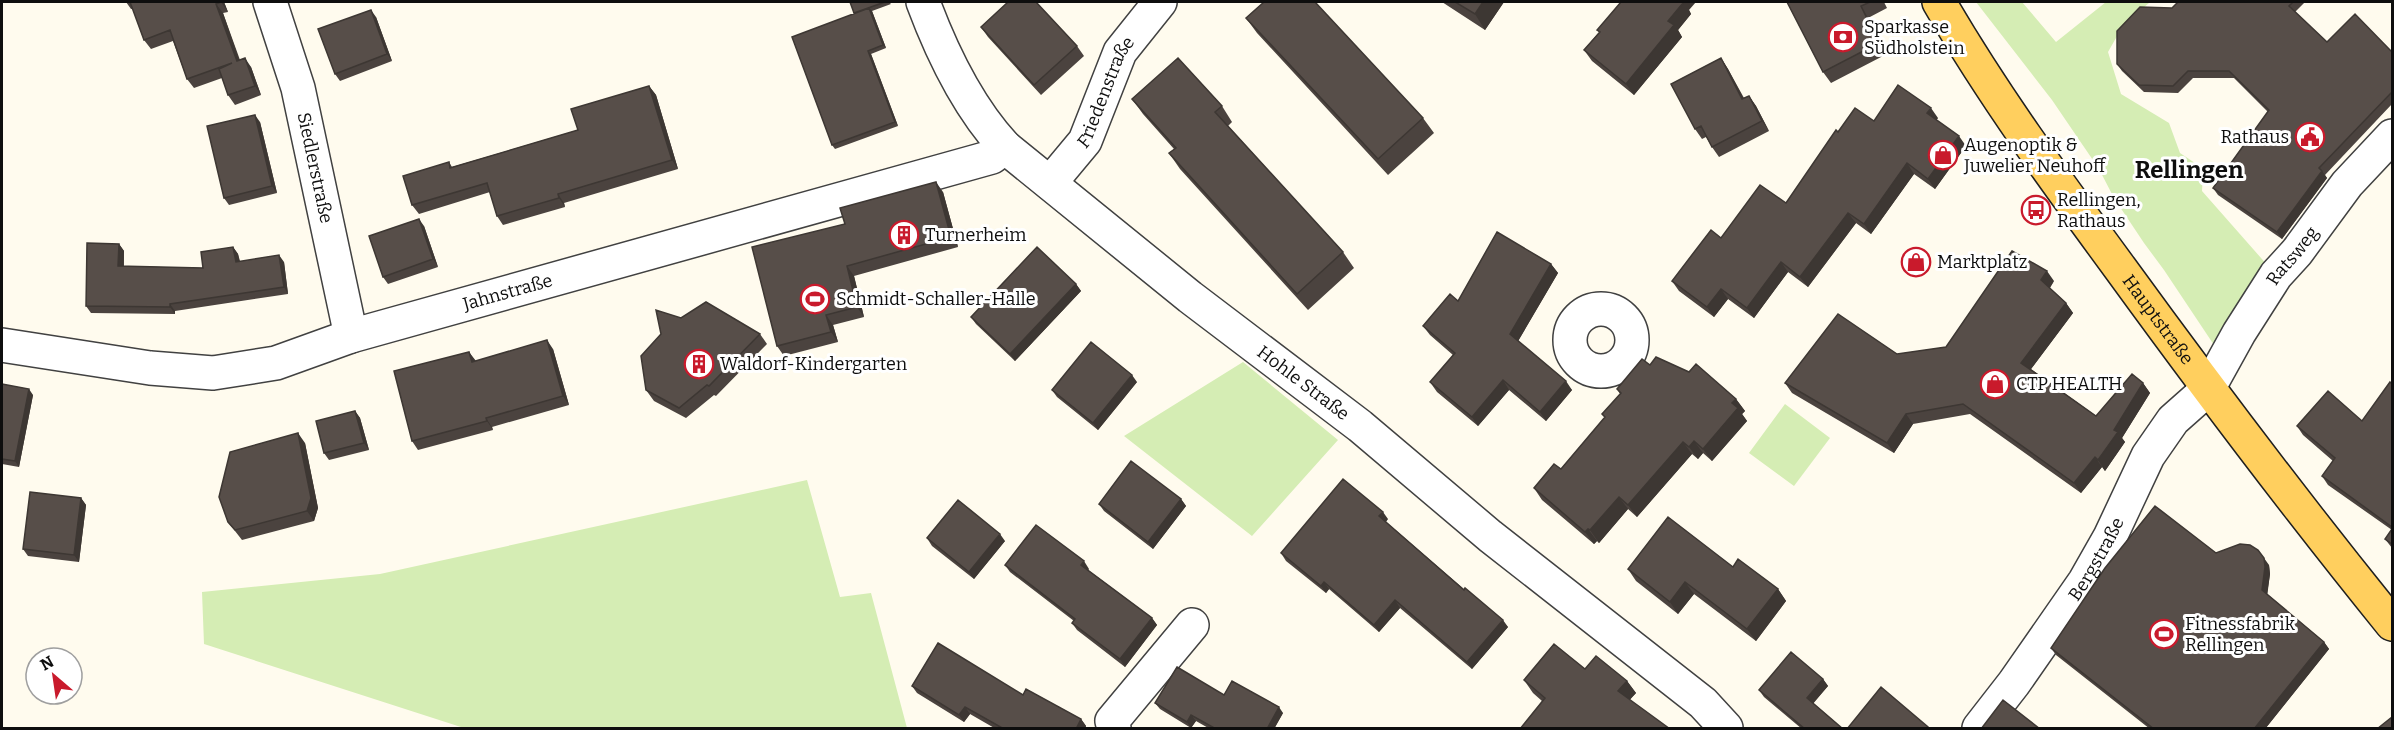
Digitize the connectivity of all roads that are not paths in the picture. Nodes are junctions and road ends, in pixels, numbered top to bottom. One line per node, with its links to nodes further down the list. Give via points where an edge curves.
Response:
1 (270, 2): 8 (street, Siedlerstraße, via 298,88)
2 (923, 2): 6 (street, Hohle Straße, via 942,52 990,131)
3 (1160, 2): 7 (street, Friedenstraße, via 1120,52 1085,141)
4 (1939, 2): 10 (main road, Hauptstraße, via 2019,130)
5 (2392, 136): 10 (street, Ratsweg, via 2347,184 2276,275)
6 (1005, 147): 7 (street, Hohle Straße); 8 (street, Jahnstraße, via 992,158)
7 (1050, 183): 14 (street, Hohle Straße, via 1190,297 1360,426 1490,536 1703,703)
8 (351, 336): 9 (street, Jahnstraße, via 276,363 213,373 150,368)
9 (2, 345)
10 (2208, 389): 11 (main road, Hauptstraße); 15 (street, Bergstraße, via 2173,420 2148,456 2085,580)
11 (2392, 624)
12 (1192, 625): 13 (street, via 1113,721)
13 (1114, 729)
14 (1726, 729)
15 (1979, 729)

